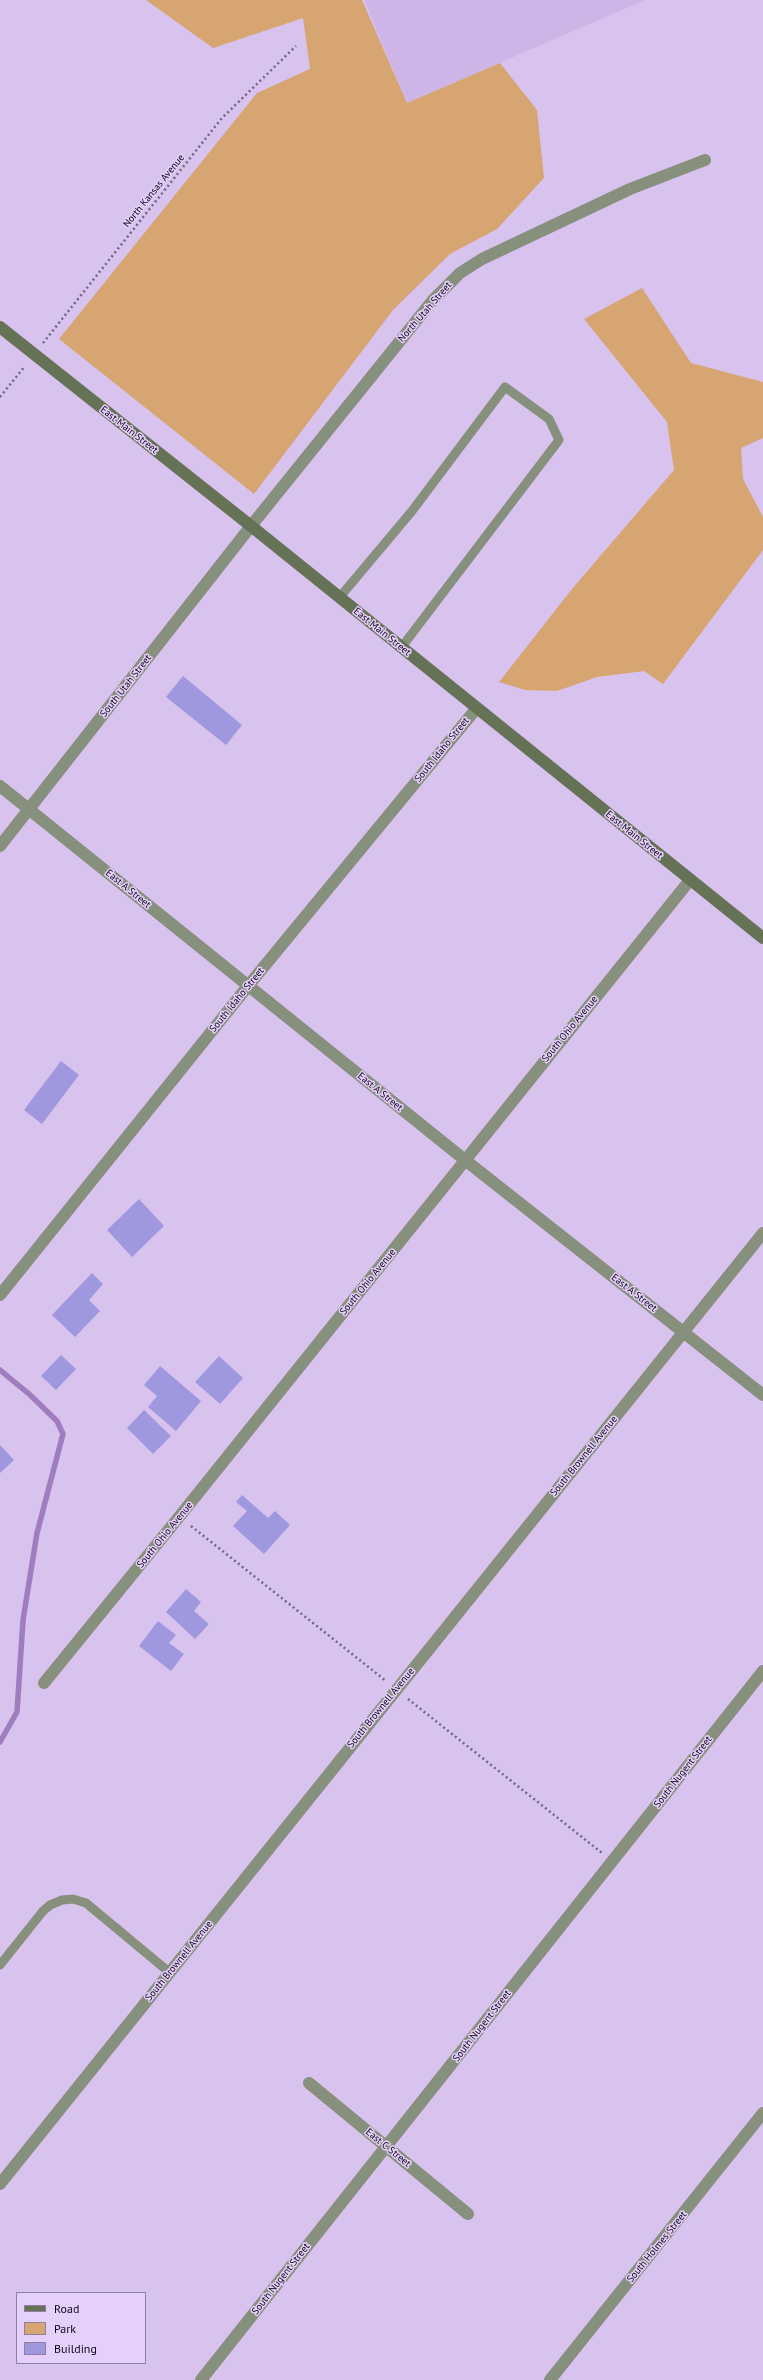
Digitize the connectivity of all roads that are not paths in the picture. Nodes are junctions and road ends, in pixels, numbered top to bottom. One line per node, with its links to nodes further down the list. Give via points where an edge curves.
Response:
1 (705, 160): 3 (street, North Utah Street, via 630,189 482,259 460,273 433,300)
2 (0, 327): 3 (street, East Main Street)
3 (251, 526): 4 (street, East Main Street); 8 (street, South Utah Street)
4 (339, 598): 5 (street, East Main Street); 5 (lane, via 412,511 505,387 549,419 559,440)
5 (401, 648): 6 (street, East Main Street)
6 (476, 709): 10 (street, East Main Street); 12 (street, South Idaho Street)
7 (0, 786): 8 (street, East A Street)
8 (29, 810): 9 (street, South Utah Street); 12 (street, East A Street)
9 (0, 846)
10 (690, 880): 11 (street, East Main Street); 13 (street, South Ohio Avenue)
11 (763, 938)
12 (248, 986): 13 (street, East A Street); 15 (street, South Idaho Street)
13 (465, 1160): 16 (street, East A Street); 19 (street, South Ohio Avenue)
14 (763, 1233): 16 (street, South Brownell Avenue)
15 (0, 1295)
16 (684, 1332): 17 (street, East A Street); 21 (street, South Brownell Avenue)
17 (763, 1395)
18 (763, 1671): 24 (street, South Nugent Street)
19 (44, 1683)
20 (0, 1965): 21 (lane, via 43,1911 50,1905 73,1899 86,1903)
21 (169, 1972): 25 (street, South Brownell Avenue)
22 (309, 2083): 24 (street, East C Street)
23 (763, 2113): 28 (street, South Holmes Street)
24 (386, 2146): 26 (street, East C Street); 27 (street, South Nugent Street)
25 (0, 2184)
26 (468, 2214)
27 (201, 2380)
28 (550, 2380)

